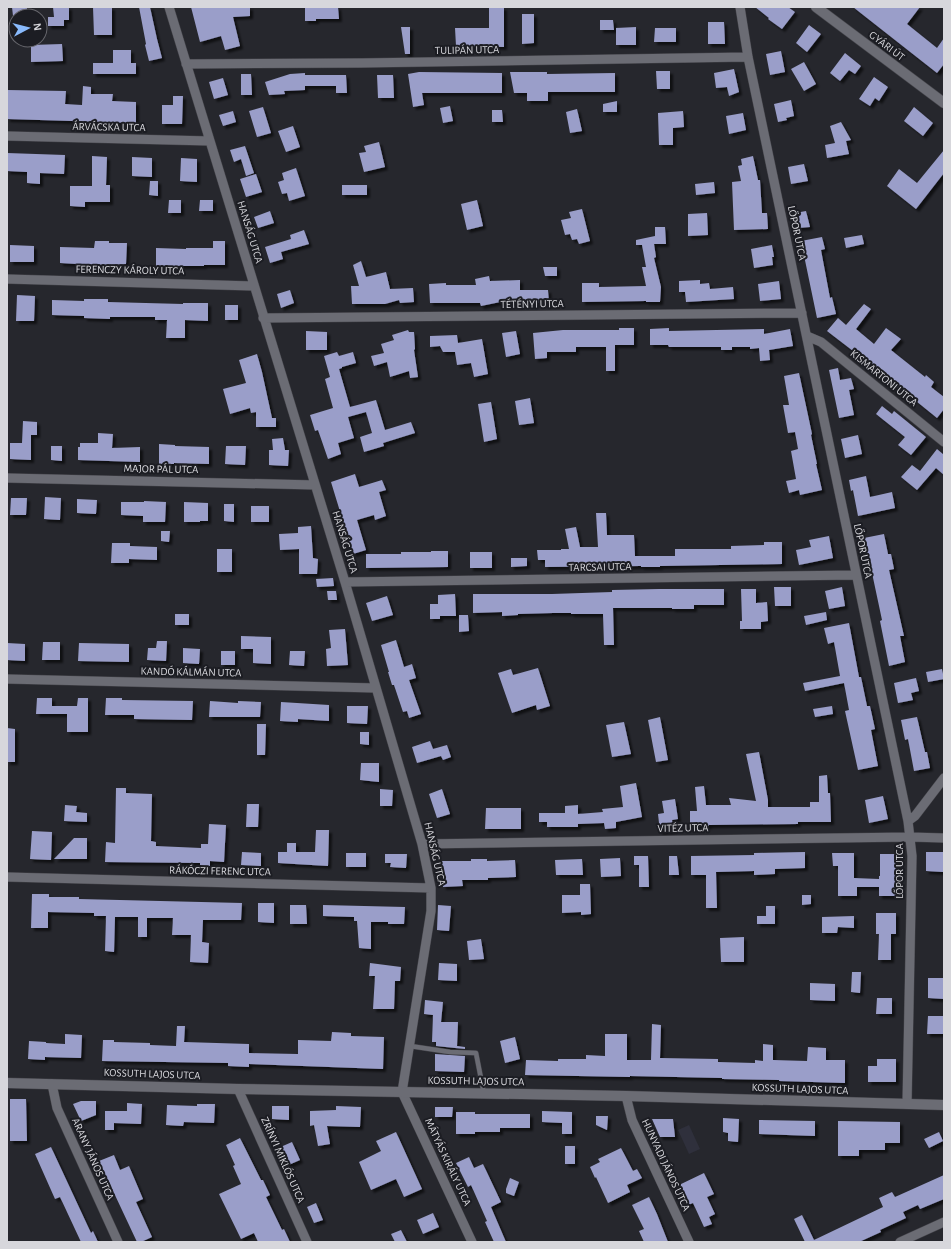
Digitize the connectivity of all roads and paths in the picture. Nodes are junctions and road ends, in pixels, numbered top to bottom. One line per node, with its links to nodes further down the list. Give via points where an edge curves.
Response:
1 (169, 7): 5 (street, HANSÁG UTCA)
2 (740, 7): 4 (street, LŐPOR UTCA)
3 (816, 7): 6 (main road, GYÁRI ÚT)
4 (748, 57): 5 (street, TULIPÁN UTCA); 11 (street, LŐPOR UTCA)
5 (186, 64): 8 (street, HANSÁG UTCA)
6 (944, 103)
7 (7, 136): 8 (street, ÁRVÁCSKA UTCA)
8 (210, 141): 10 (street, HANSÁG UTCA)
9 (7, 279): 10 (street, FERENCZY KÁROLY UTCA)
10 (253, 286): 12 (street, HANSÁG UTCA)
11 (802, 313): 12 (street, TÉTÉNYI UTCA); 13 (street, LŐPOR UTCA)
12 (264, 318): 16 (street, HANSÁG UTCA)
13 (807, 336): 14 (street, KISMARTONI UTCA, via 821,342); 17 (street, LŐPOR UTCA)
14 (944, 442)
15 (7, 478): 16 (street, MAJOR PÁL UTCA)
16 (315, 485): 18 (street, HANSÁG UTCA)
17 (856, 575): 18 (street, TARCSAI UTCA); 22 (street, LŐPOR UTCA)
18 (345, 582): 20 (street, HANSÁG UTCA)
19 (7, 679): 20 (street, KANDÓ KÁLMÁN UTCA)
20 (375, 688): 25 (street, HANSÁG UTCA)
21 (944, 778): 22 (street, via 915,816)
22 (908, 821): 23 (street, LŐPOR UTCA)
23 (910, 837): 24 (street, VITÉZ UTCA); 25 (street, VITÉZ UTCA); 35 (street, LŐPOR UTCA, via 912,856)
24 (944, 838)
25 (422, 844): 27 (street, HANSÁG UTCA)
26 (7, 877): 27 (street, RÁKÓCZI FERENC UTCA)
27 (431, 888): 28 (street, HANSÁG UTCA, via 431,910)
28 (410, 1046): 32 (street, HANSÁG UTCA); 33 (lane, via 476,1053)
29 (7, 1083): 30 (main road, KOSSUTH LAJOS UTCA)
30 (52, 1084): 31 (main road, KOSSUTH LAJOS UTCA); 38 (street, ARANY JÁNOS UTCA, via 57,1108)
31 (238, 1089): 32 (main road, KOSSUTH LAJOS UTCA); 39 (street, ZRÍNYI MIKLÓS UTCA)
32 (402, 1092): 33 (main road, KOSSUTH LAJOS UTCA); 40 (street, MÁTYÁS KIRÁLY UTCA)
33 (484, 1094): 34 (main road, KOSSUTH LAJOS UTCA)
34 (626, 1096): 35 (main road, KOSSUTH LAJOS UTCA); 41 (street, HUNYADI JÁNOS UTCA, via 632,1120)
35 (907, 1104): 36 (main road, KOSSUTH LAJOS UTCA)
36 (944, 1105)
37 (944, 1222): 42 (street)
38 (118, 1242)
39 (307, 1242)
40 (472, 1242)
41 (689, 1242)
42 (900, 1242)

